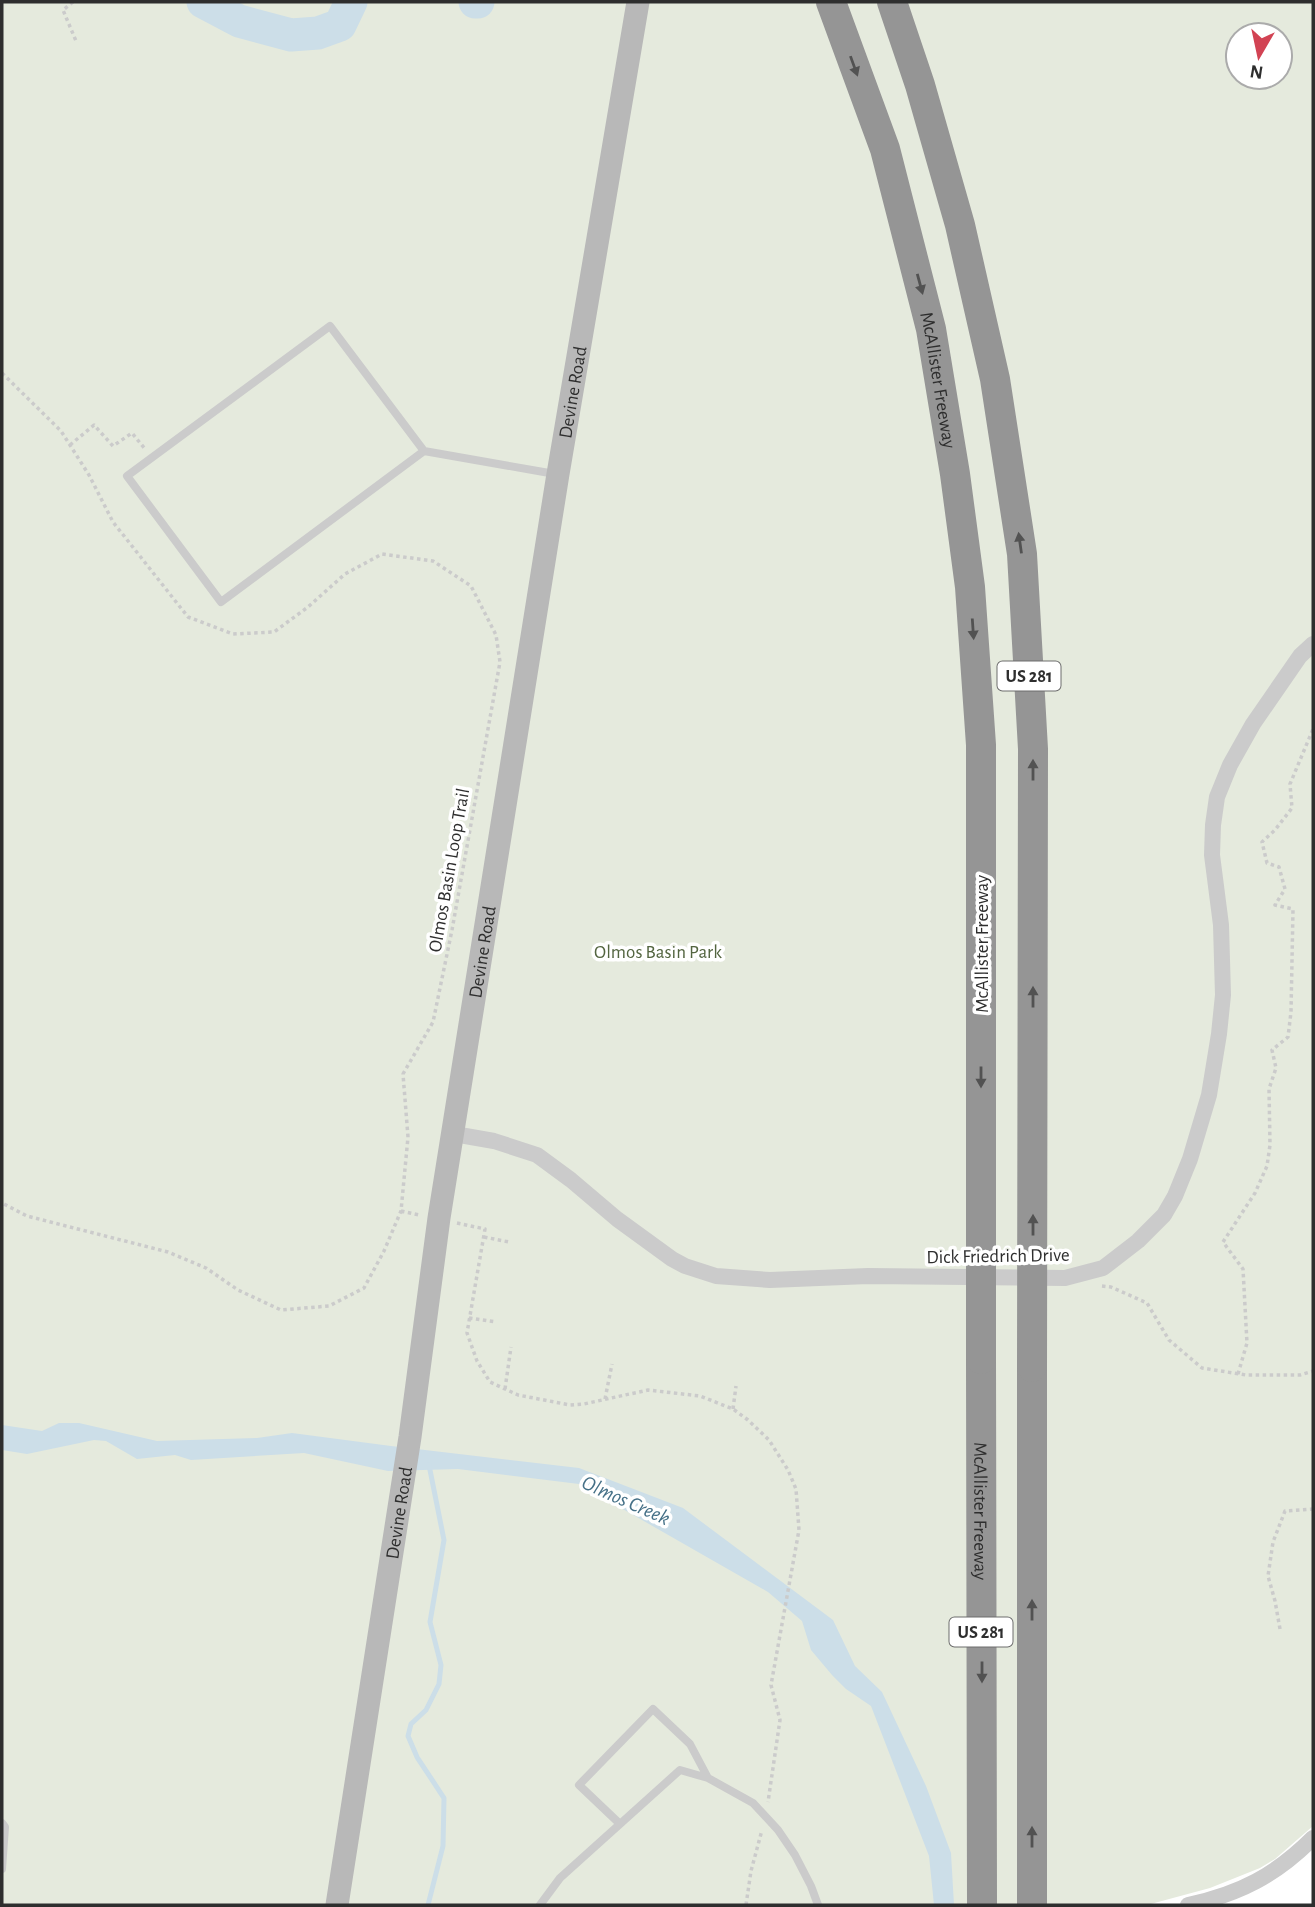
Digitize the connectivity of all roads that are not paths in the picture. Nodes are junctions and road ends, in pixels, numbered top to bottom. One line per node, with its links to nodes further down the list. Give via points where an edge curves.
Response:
1 (638, 2): 5 (street, Devine Road)
2 (831, 2): 16 (highway, McAllister Freeway / US 281, one-way to 16, bridge, via 885,149 931,329 970,587 981,746)
3 (892, 2): 17 (highway, US 281, one-way to 3, bridge, via 1034,749 1021,554 995,379 960,225)
4 (424, 451): 4 (lane, via 330,326 127,476 221,602); 5 (lane)
5 (558, 474): 7 (street, Devine Road)
6 (1313, 644): 7 (street, Dick Friedrich Drive, via 1253,724 1217,797 1212,855 1222,925 1223,995 1209,1095 1190,1159 1164,1215 1103,1268 1065,1279 868,1276 770,1280 716,1276 672,1258 537,1155)
7 (454, 1134): 13 (street, Devine Road)
8 (708, 1778): 10 (lane, via 680,1770); 10 (lane, via 690,1744 653,1709 579,1785); 15 (lane, via 753,1803 778,1830)
9 (2, 1823): 12 (lane)
10 (620, 1824): 14 (lane, via 560,1878)
11 (1313, 1838): 18 (street, via 1257,1883)
12 (2, 1869)
13 (337, 1905)
14 (540, 1905)
15 (818, 1905)
16 (982, 1905)
17 (1032, 1905)
18 (1188, 1905)

